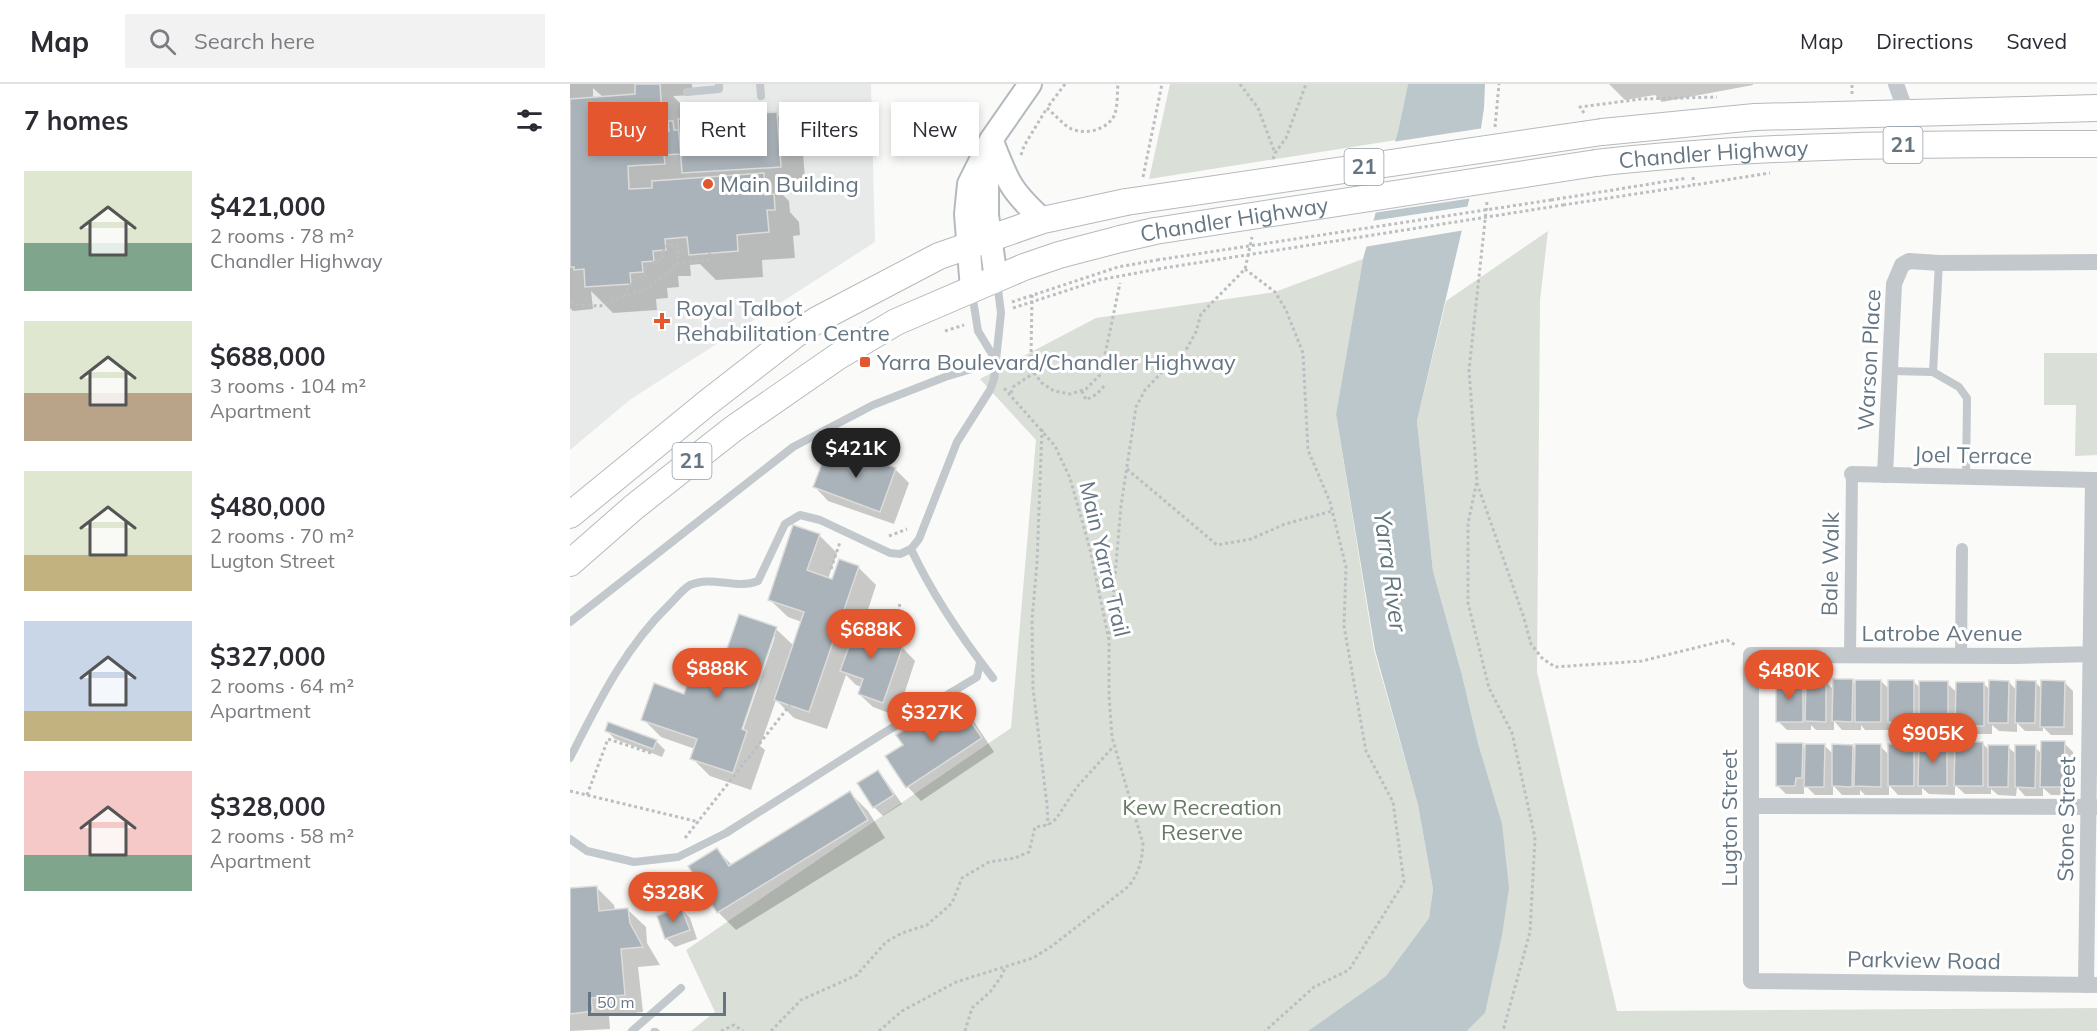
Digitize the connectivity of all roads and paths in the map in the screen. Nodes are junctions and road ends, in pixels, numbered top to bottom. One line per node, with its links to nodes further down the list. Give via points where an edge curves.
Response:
1 (718, 84): 11 (lane, via 719,89)
2 (760, 84): 12 (lane)
3 (1030, 84): 20 (main road)
4 (1065, 84): 14 (path)
5 (1118, 84): 14 (path, via 1113,117 1099,129 1073,130)
6 (1162, 84): 24 (path)
7 (1240, 84): 21 (path, via 1258,108)
8 (1306, 84): 21 (path, via 1286,138)
9 (1498, 84): 18 (path)
10 (1896, 84): 16 (street)
11 (687, 92)
12 (761, 96)
13 (1617, 102): 17 (path, via 1585,105 1580,107)
14 (1047, 108): 22 (path)
15 (2097, 108): 16 (main road, Chandler Highway / 21)
16 (1906, 112): 30 (main road, Chandler Highway / 21, bridge, via 1755,117 1602,132 1126,202)
17 (1584, 113)
18 (1495, 130)
19 (2097, 144): 38 (main road, Chandler Highway / 21, bridge, via 1789,147 1596,163 1155,231 1059,255)
20 (989, 145): 30 (main road, via 1010,187); 32 (main road, via 967,190)
21 (1275, 153): 23 (path)
22 (1020, 159)
23 (1272, 163)
24 (1143, 177)
25 (1693, 177): 27 (path)
26 (1694, 185): 28 (path)
27 (1621, 188): 28 (path); 43 (path, bridge, via 1118,267 1032,295)
28 (1622, 195): 43 (path, bridge, via 1158,269 1100,280)
29 (1487, 199): 56 (path, via 1469,370)
30 (1043, 220): 32 (main road, Chandler Highway / 21)
31 (1252, 237): 37 (path)
32 (978, 242): 38 (main road); 40 (main road); 58 (main road, Chandler Highway / 21, via 927,261 795,334)
33 (710, 252): 34 (path, via 708,260)
34 (678, 262): 41 (path, via 649,287); 41 (path, via 677,245 668,244 663,259 645,266 645,276 632,283)
35 (2097, 262): 36 (street, Warson Place)
36 (1939, 263): 45 (street, Warson Place, via 1909,261 1902,265 1894,284); 46 (lane)
37 (1245, 269): 51 (path, via 1201,314 1183,355 1145,390 1136,407); 57 (path, via 1275,292 1303,352 1308,450)
38 (996, 279): 40 (main road, Chandler Highway / 21); 44 (lane, via 1001,313)
39 (1120, 283): 49 (path, via 1103,370)
40 (972, 289): 44 (lane, via 978,331); 64 (main road, Chandler Highway / 21, via 897,322 808,375 733,429)
41 (624, 296): 42 (path, via 600,306)
42 (570, 302)
43 (1032, 302): 47 (path)
44 (995, 361): 62 (lane, via 990,390 957,442 920,539); 67 (lane, via 873,405 793,447)
45 (1890, 371): 46 (lane); 53 (street, Warson Place)
46 (1933, 372): 54 (lane, via 1959,387 1967,398)
47 (1034, 373): 49 (path, via 1058,392); 50 (path, Main Yarra Trail, via 1012,387 1011,393)
48 (1105, 385): 49 (path, via 1086,400)
49 (1082, 391)
50 (1042, 429): 68 (path, Main Yarra Trail, via 1070,478); 85 (path, via 1032,620 1033,688)
51 (1127, 469): 57 (path, via 1217,545 1251,539 1284,524); 68 (path)
52 (1852, 474): 53 (street, Joel Terrace); 72 (street, Bale Walk)
53 (1886, 475): 54 (street, Joel Terrace)
54 (1966, 477): 55 (street, Joel Terrace)
55 (2095, 480): 70 (street)
56 (1477, 481): 71 (path, via 1531,644 1555,667 1642,661 1727,640); 99 (path, via 1468,522 1468,603 1489,688 1512,733 1535,838 1530,932)
57 (1332, 511): 98 (path, via 1346,567 1344,626 1366,751 1394,802 1404,882 1349,970 1314,987)
58 (570, 515)
59 (910, 524): 61 (path, via 906,531 890,536)
60 (847, 532): 62 (lane, via 890,553); 65 (path); 79 (lane, via 800,515 785,524 758,581 748,585 712,580 689,586 652,622 621,664)
61 (880, 533)
62 (911, 549): 74 (lane, via 928,586)
63 (1962, 549): 73 (street)
64 (570, 563)
65 (831, 568)
66 (900, 604): 69 (path)
67 (570, 622)
68 (1109, 640): 77 (path, Main Yarra Trail)
69 (888, 641)
70 (2094, 654): 73 (street, Latrobe Avenue); 83 (street, Stone Street)
71 (1751, 655): 72 (street, Latrobe Avenue); 82 (street, Lugton Street)
72 (1850, 655): 73 (street, Latrobe Avenue)
73 (1961, 656)
74 (980, 662): 75 (lane); 87 (lane, via 977,677 726,833)
75 (993, 678)
76 (790, 705): 84 (path)
77 (1114, 746): 85 (path); 88 (path, Main Yarra Trail, via 1143,844 1143,861 1137,874 1129,886 1052,946)
78 (651, 753): 81 (path, via 608,739)
79 (570, 758)
80 (570, 791): 81 (path)
81 (587, 795): 84 (path)
82 (1751, 806): 83 (street); 89 (street, Lugton Street)
83 (2093, 807): 90 (street, Stone Street)
84 (699, 822): 87 (path)
85 (1048, 825): 95 (path, via 1035,827 1029,852 989,862 962,878 952,903 927,925 885,942 857,975 801,1000)
86 (570, 839): 87 (lane, via 587,851 634,862)
87 (667, 860)
88 (1005, 968): 96 (path, Main Yarra Trail, via 956,981 902,1011); 97 (path, via 990,992 972,1008)
89 (1751, 981): 90 (street, Parkview Road)
90 (2091, 985)
91 (681, 988): 92 (lane)
92 (632, 1031)
93 (721, 1031): 94 (path, via 734,1025)
94 (743, 1031)
95 (771, 1031)
96 (879, 1031)
97 (965, 1031)
98 (1264, 1031)
99 (1503, 1031)

